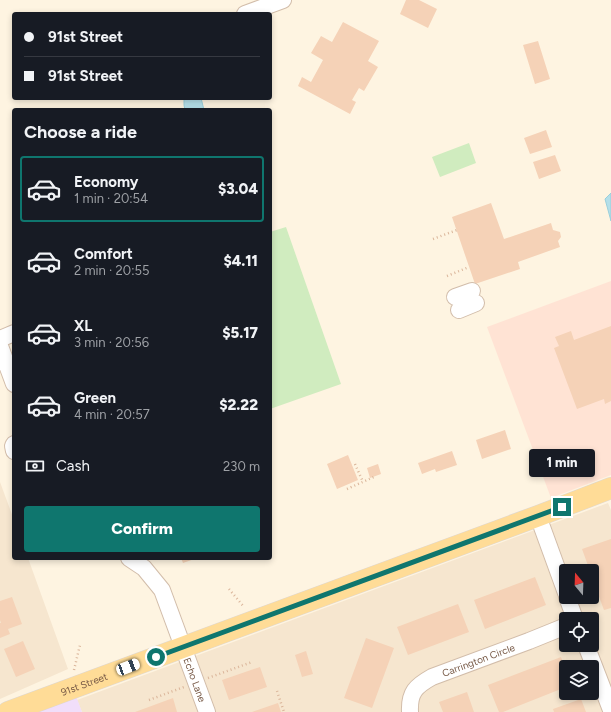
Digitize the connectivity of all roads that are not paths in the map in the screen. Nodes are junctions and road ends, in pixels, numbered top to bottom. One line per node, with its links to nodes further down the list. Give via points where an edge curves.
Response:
1 (283, 0): 2 (street)
2 (250, 12)
3 (474, 297): 4 (street)
4 (457, 303)
5 (12, 334): 6 (street)
6 (0, 339)
7 (0, 346): 8 (street)
8 (12, 379)
9 (611, 488): 10 (main road, 91st Street)
10 (538, 516): 12 (street); 14 (main road, 91st Street)
11 (132, 560): 14 (street, Echo Lane, via 144,568 162,590)
12 (559, 574)
13 (559, 629): 19 (street, Carrington Circle, via 432,677 419,685 410,698)
14 (183, 646): 17 (main road, 91st Street); 18 (street, Echo Lane)
15 (589, 652): 16 (street)
16 (611, 710)
17 (8, 712)
18 (207, 712)
19 (410, 712)

